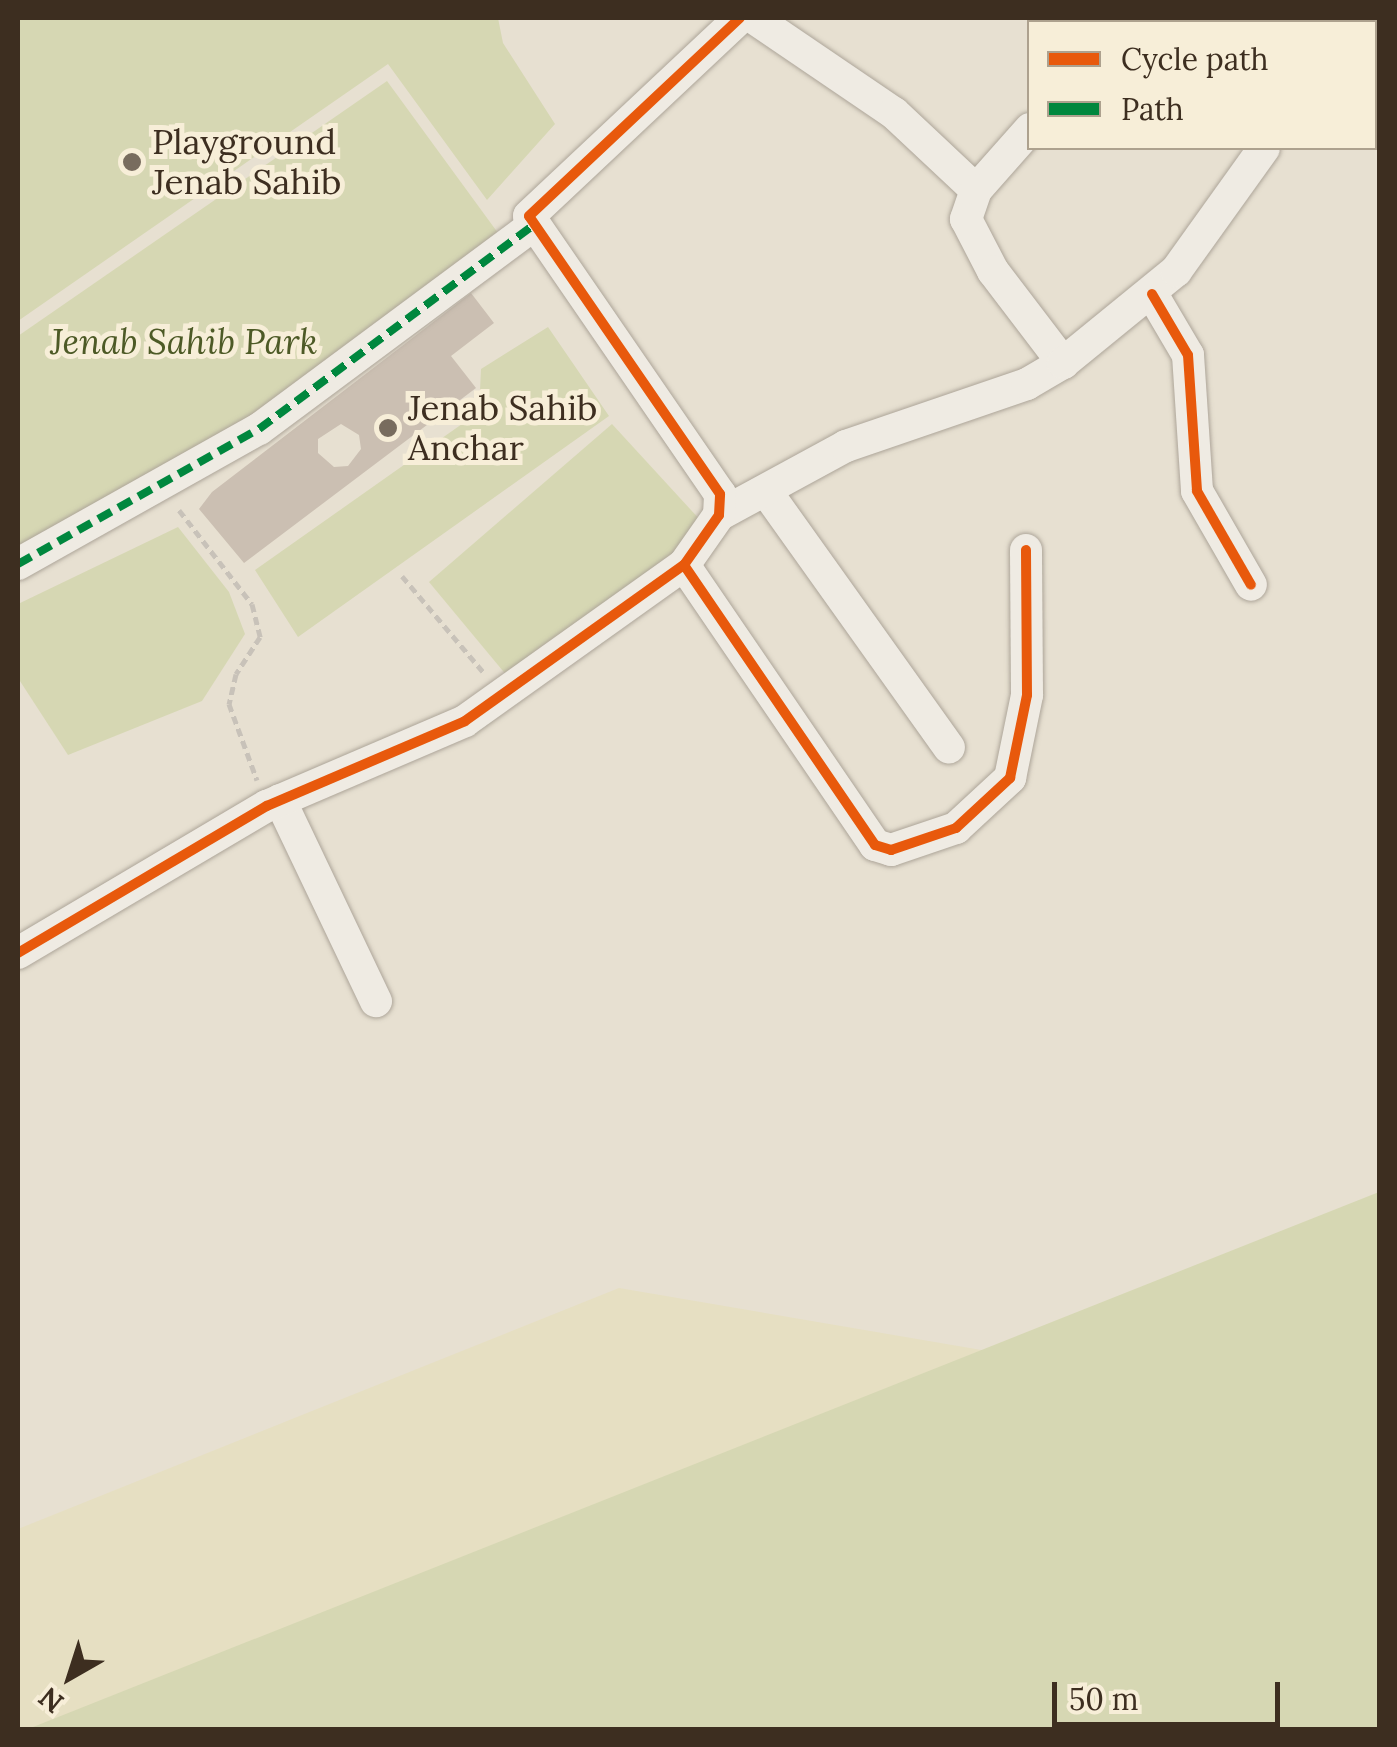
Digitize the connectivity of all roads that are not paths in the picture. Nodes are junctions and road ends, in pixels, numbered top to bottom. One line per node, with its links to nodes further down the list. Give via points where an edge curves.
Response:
1 (740, 18): 3 (street)
2 (754, 18): 6 (street, via 894,113)
3 (700, 30): 7 (street, via 546,192 529,216)
4 (1027, 132): 6 (street)
5 (1262, 150): 8 (street)
6 (976, 190): 9 (street, via 966,219 993,271)
7 (532, 226): 11 (street, via 706,466); 13 (street, via 259,428)
8 (1152, 294): 9 (street); 15 (street, via 1188,355 1197,491)
9 (1063, 363): 10 (street, via 1027,384 846,446)
10 (766, 491): 11 (street); 16 (street)
11 (720, 514): 14 (street)
12 (1026, 550): 14 (street, via 1028,695 1010,778 976,816 890,850 875,845)
13 (18, 564)
14 (684, 565): 17 (street, via 504,698 413,746)
15 (1251, 585)
16 (949, 748)
17 (274, 803): 18 (street); 19 (street)
18 (21, 944)
19 (376, 1001)

